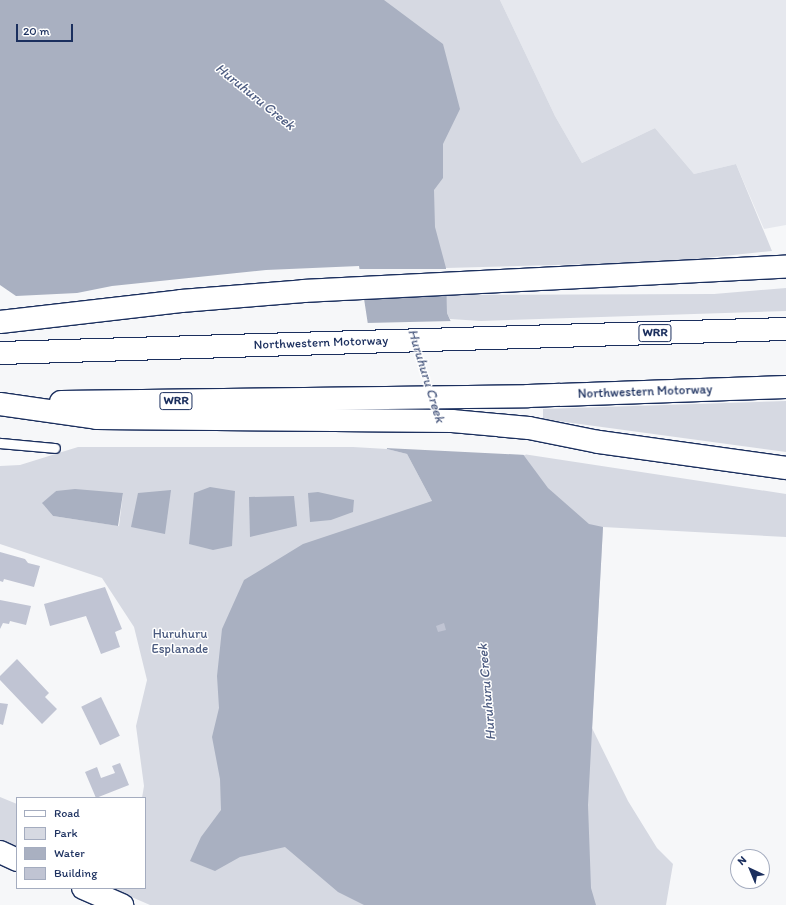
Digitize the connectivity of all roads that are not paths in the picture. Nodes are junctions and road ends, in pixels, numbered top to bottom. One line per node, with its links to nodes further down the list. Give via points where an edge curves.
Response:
1 (786, 267): 2 (main road, via 304,291 181,300)
2 (0, 322)
3 (786, 328): 4 (main road, Northwestern Motorway / WRR)
4 (0, 353)
5 (786, 387): 7 (main road, Northwestern Motorway / WRR, via 528,396)
6 (0, 403): 7 (main road, Northwestern Motorway / WRR)
7 (353, 409): 10 (main road, via 529,428 599,442)
8 (0, 443): 9 (lane)
9 (55, 448)
10 (786, 468)
11 (0, 852): 12 (main road)
12 (16, 860)
13 (85, 889): 14 (main road)
14 (122, 905)

